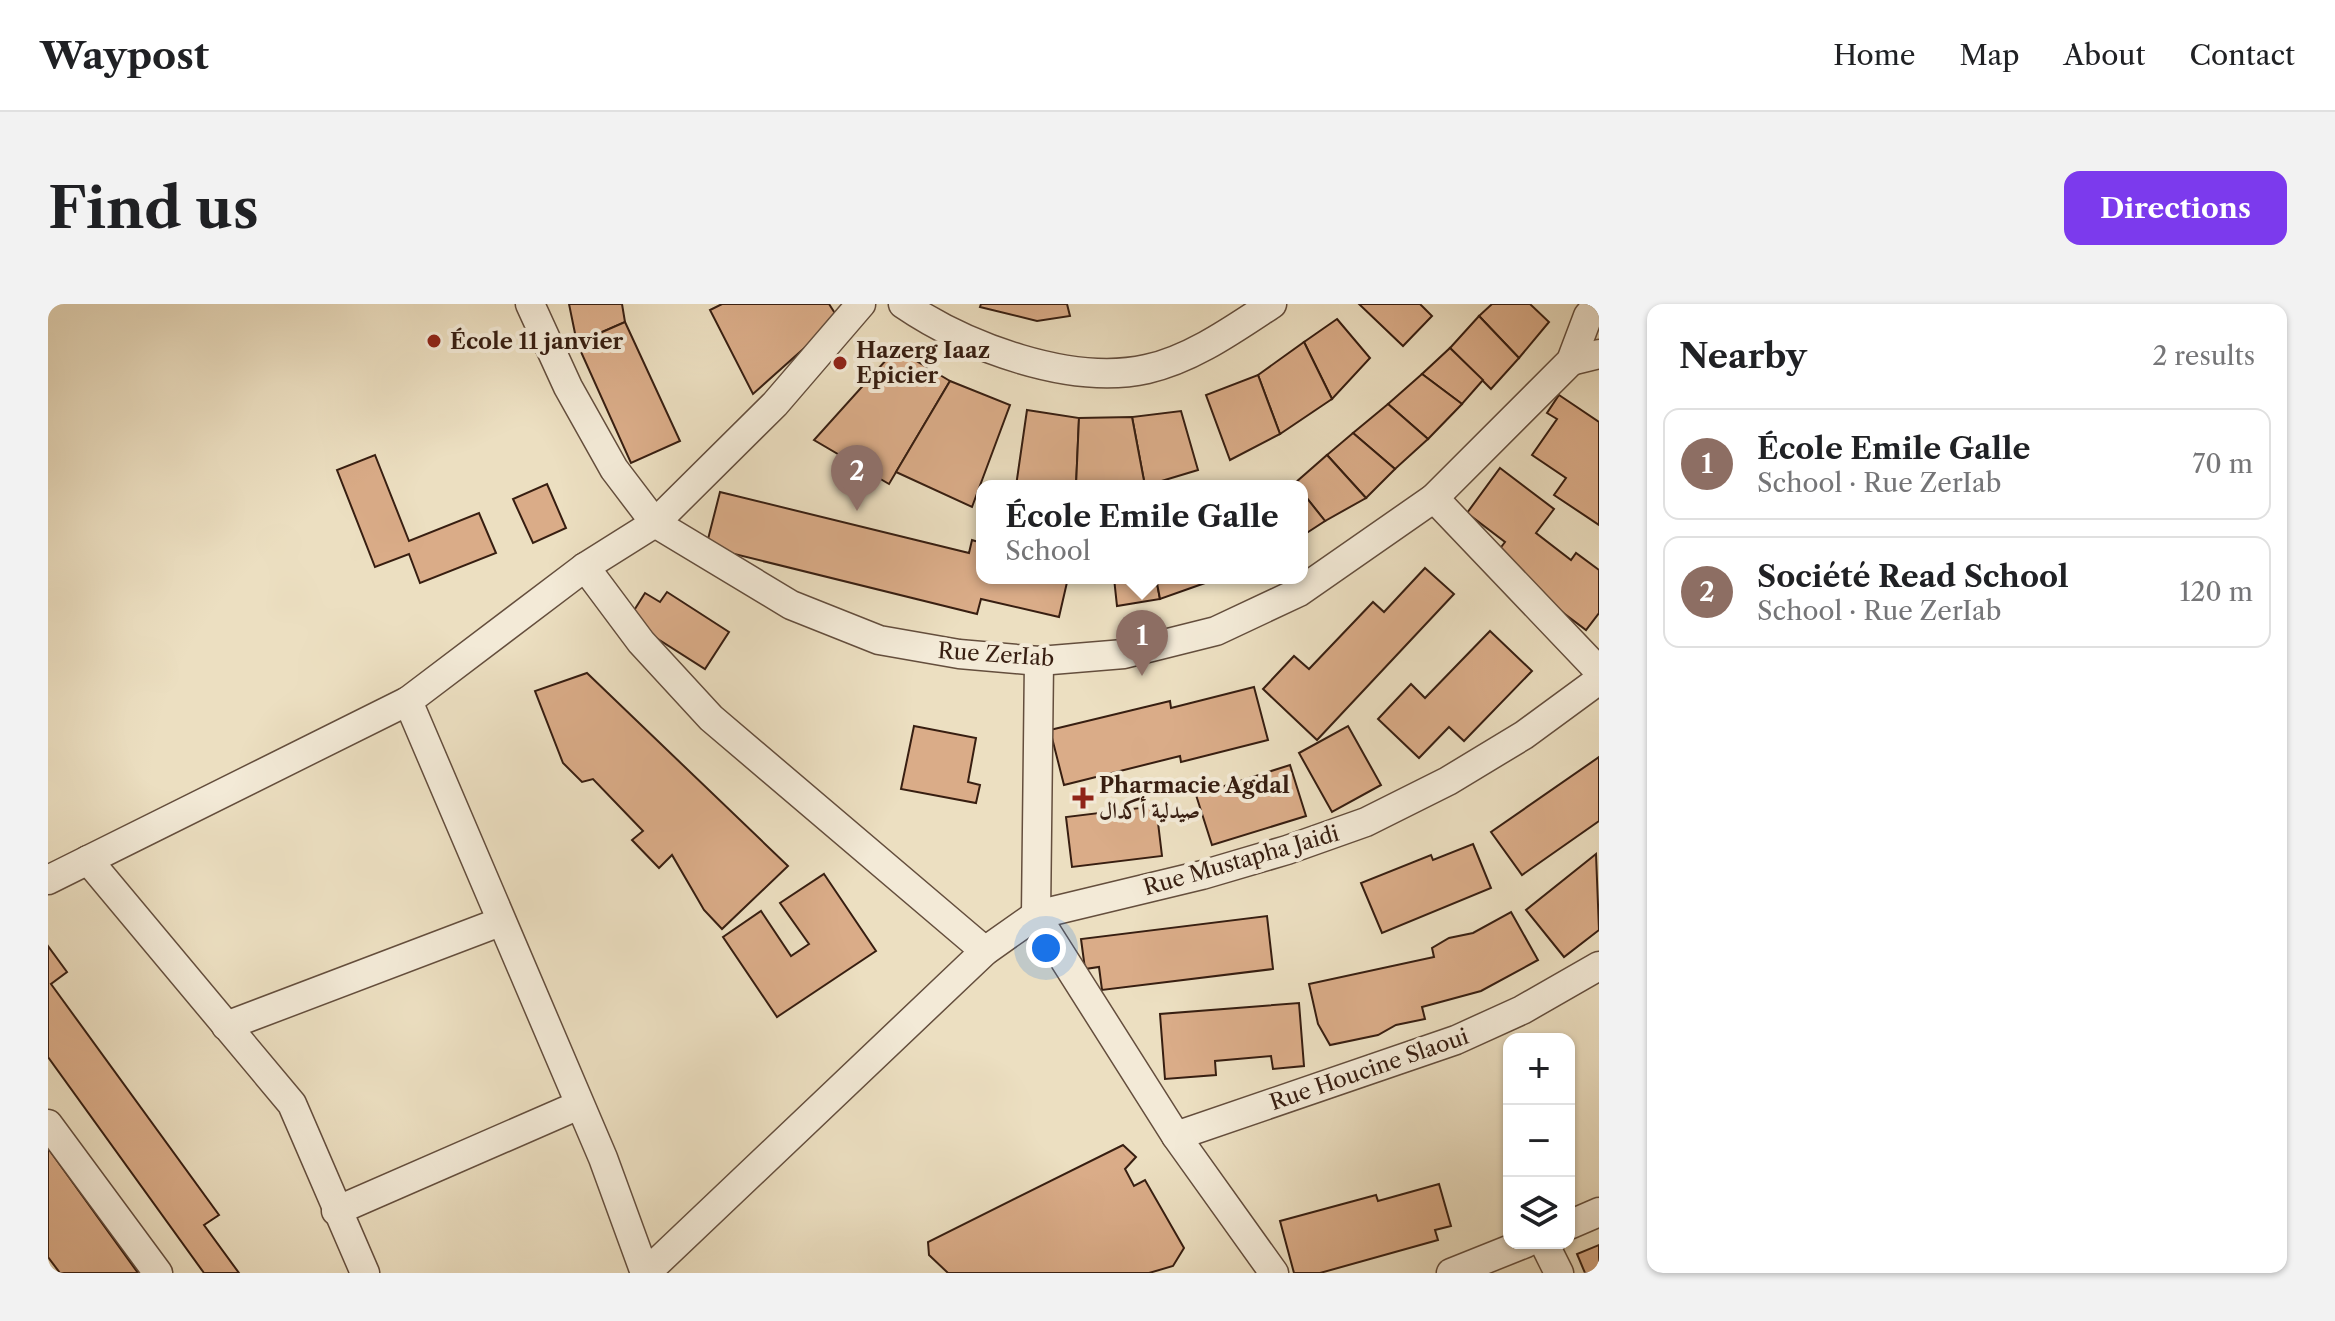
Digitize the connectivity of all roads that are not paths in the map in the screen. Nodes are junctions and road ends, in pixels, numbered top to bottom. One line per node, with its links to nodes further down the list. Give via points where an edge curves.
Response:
1 (530, 304): 9 (street, Rue ZerIab, via 614,469)
2 (861, 304): 9 (street, via 775,404)
3 (903, 304): 4 (street, via 928,321 993,349 1098,376 1149,369 1223,337)
4 (1272, 304)
5 (1590, 313): 7 (street, Rue ZerIab)
6 (1599, 354): 7 (street)
7 (1571, 361): 8 (street, Rue ZerIab)
8 (1434, 498): 11 (street, Rue ZerIab, via 1299,592 1216,631 1124,654); 12 (street)
9 (655, 523): 10 (street); 11 (street, Rue ZerIab, via 791,605 879,640)
10 (585, 567): 14 (street); 19 (street, via 641,642 711,718)
11 (1039, 661): 17 (street)
12 (1599, 671)
13 (1599, 680): 17 (street, Rue Mustapha Jaidi, via 1511,743 1366,822 1231,867)
14 (408, 701): 15 (street); 18 (street)
15 (88, 860): 16 (street); 21 (street)
16 (48, 880)
17 (1036, 915): 19 (street); 24 (street)
18 (500, 922): 21 (street); 22 (street)
19 (985, 951): 32 (street)
20 (1599, 966): 24 (street, Rue Houcine Slaoui, via 1456,1040)
21 (226, 1026): 25 (street, via 292,1104)
22 (579, 1105): 25 (street); 32 (street)
23 (48, 1124): 30 (street)
24 (1176, 1136): 33 (street)
25 (336, 1211): 31 (street)
26 (1599, 1212): 27 (street)
27 (1575, 1222)
28 (1511, 1249): 34 (street)
29 (1547, 1249): 35 (street)
30 (158, 1273)
31 (365, 1273)
32 (645, 1273)
33 (1274, 1273)
34 (1451, 1273)
35 (1559, 1273)

